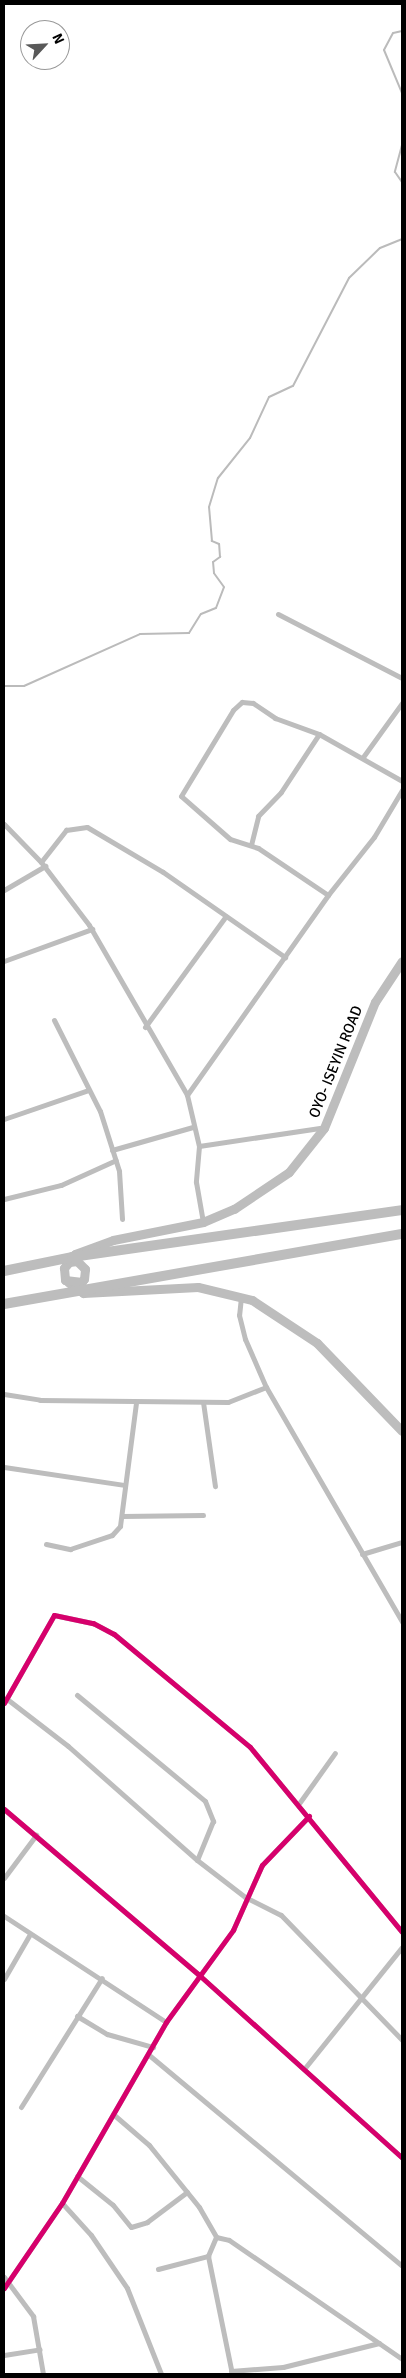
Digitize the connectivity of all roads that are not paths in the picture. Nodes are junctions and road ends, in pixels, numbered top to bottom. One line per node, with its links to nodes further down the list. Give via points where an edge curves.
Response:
1 (278, 614): 2 (street)
2 (402, 678)
3 (402, 703): 5 (street)
4 (319, 734): 5 (street); 9 (street, via 280,792 258,816); 9 (street, via 242,702 182,791 184,801 230,839)
5 (363, 757): 6 (street)
6 (402, 781)
7 (402, 790): 12 (street, via 374,837)
8 (4, 824): 10 (street)
9 (251, 845): 12 (street)
10 (43, 864): 11 (street); 13 (street, via 66,830 87,827); 14 (street)
11 (4, 890)
12 (328, 895): 15 (street)
13 (226, 916): 15 (street); 19 (street)
14 (92, 929): 16 (street); 19 (street)
15 (285, 957): 21 (street)
16 (4, 961)
17 (402, 961): 31 (main road, OYO- ISEYIN ROAD, via 375,1002 340,1096 305,1155 258,1197)
18 (54, 1020): 20 (street)
19 (145, 1027): 21 (street)
20 (88, 1090): 22 (street); 26 (street)
21 (187, 1095): 23 (street)
22 (4, 1119)
23 (193, 1128): 25 (street); 26 (street)
24 (320, 1128): 25 (street)
25 (199, 1146): 31 (street, via 196,1182)
26 (112, 1150): 27 (street)
27 (116, 1160): 28 (street, via 61,1185); 30 (street)
28 (4, 1199)
29 (402, 1210): 34 (highway)
30 (122, 1219)
31 (203, 1222): 33 (main road, OYO- ISEYIN ROAD)
32 (402, 1234): 37 (highway)
33 (99, 1245): 34 (main road); 34 (main road, OYO- ISEYIN ROAD)
34 (77, 1261): 35 (highway); 36 (main road); 36 (main road, via 64,1276)
35 (4, 1271)
36 (78, 1282): 37 (highway); 37 (main road); 38 (main road); 40 (highway)
37 (93, 1286): 38 (main road)
38 (103, 1293): 39 (main road, via 198,1287)
39 (241, 1297): 41 (street, via 239,1315 245,1339); 45 (main road, via 272,1310 305,1333)
40 (4, 1304)
41 (266, 1387): 43 (street, via 228,1402); 53 (street)
42 (4, 1394): 44 (street)
43 (203, 1402): 44 (street); 48 (street)
44 (136, 1403): 47 (street)
45 (402, 1431)
46 (4, 1466): 47 (street)
47 (124, 1485): 50 (street)
48 (215, 1486)
49 (203, 1515): 50 (street)
50 (122, 1516): 52 (street, via 112,1535 70,1549)
51 (402, 1542): 53 (street)
52 (46, 1544)
53 (362, 1554): 54 (street)
54 (402, 1622)
55 (78, 1695): 62 (street, via 205,1802 213,1821)
56 (5, 1701): 58 (street, via 54,1615 93,1624 114,1634 201,1702 250,1747); 62 (street, via 68,1746)
57 (335, 1753): 58 (street)
58 (300, 1802): 60 (street)
59 (4, 1809): 61 (street)
60 (309, 1816): 64 (street, via 262,1865); 66 (street)
61 (36, 1835): 63 (street); 69 (street)
62 (197, 1860): 64 (street)
63 (4, 1878)
64 (245, 1897): 69 (street, via 233,1930); 72 (street, via 281,1915)
65 (4, 1916): 67 (street)
66 (402, 1932)
67 (30, 1934): 70 (street); 71 (street)
68 (402, 1947): 72 (street)
69 (198, 1974): 74 (street); 78 (street)
70 (102, 1978): 73 (street); 74 (street)
71 (4, 1979)
72 (360, 1998): 75 (street); 78 (street)
73 (77, 2016): 76 (street, via 107,2034); 79 (street)
74 (166, 2022): 76 (street)
75 (402, 2040)
76 (153, 2046): 77 (street)
77 (149, 2055): 80 (street); 87 (street)
78 (304, 2068): 81 (street)
79 (21, 2108)
80 (113, 2114): 82 (street); 83 (street, via 143,2138)
81 (402, 2158)
82 (78, 2176): 83 (street, via 109,2200 131,2227 147,2222); 84 (street)
83 (187, 2192): 85 (street)
84 (62, 2203): 89 (street); 97 (street, via 92,2234 127,2288)
85 (216, 2237): 86 (street); 91 (street, via 229,2240)
86 (208, 2256): 88 (street); 95 (street)
87 (402, 2266)
88 (158, 2270)
89 (6, 2279): 90 (street); 92 (street, via 29,2309)
90 (4, 2288)
91 (378, 2343): 94 (street); 95 (street, via 283,2367)
92 (40, 2349): 93 (street); 96 (street)
93 (4, 2355)
94 (402, 2359)
95 (232, 2373)
96 (43, 2374)
97 (161, 2374)

